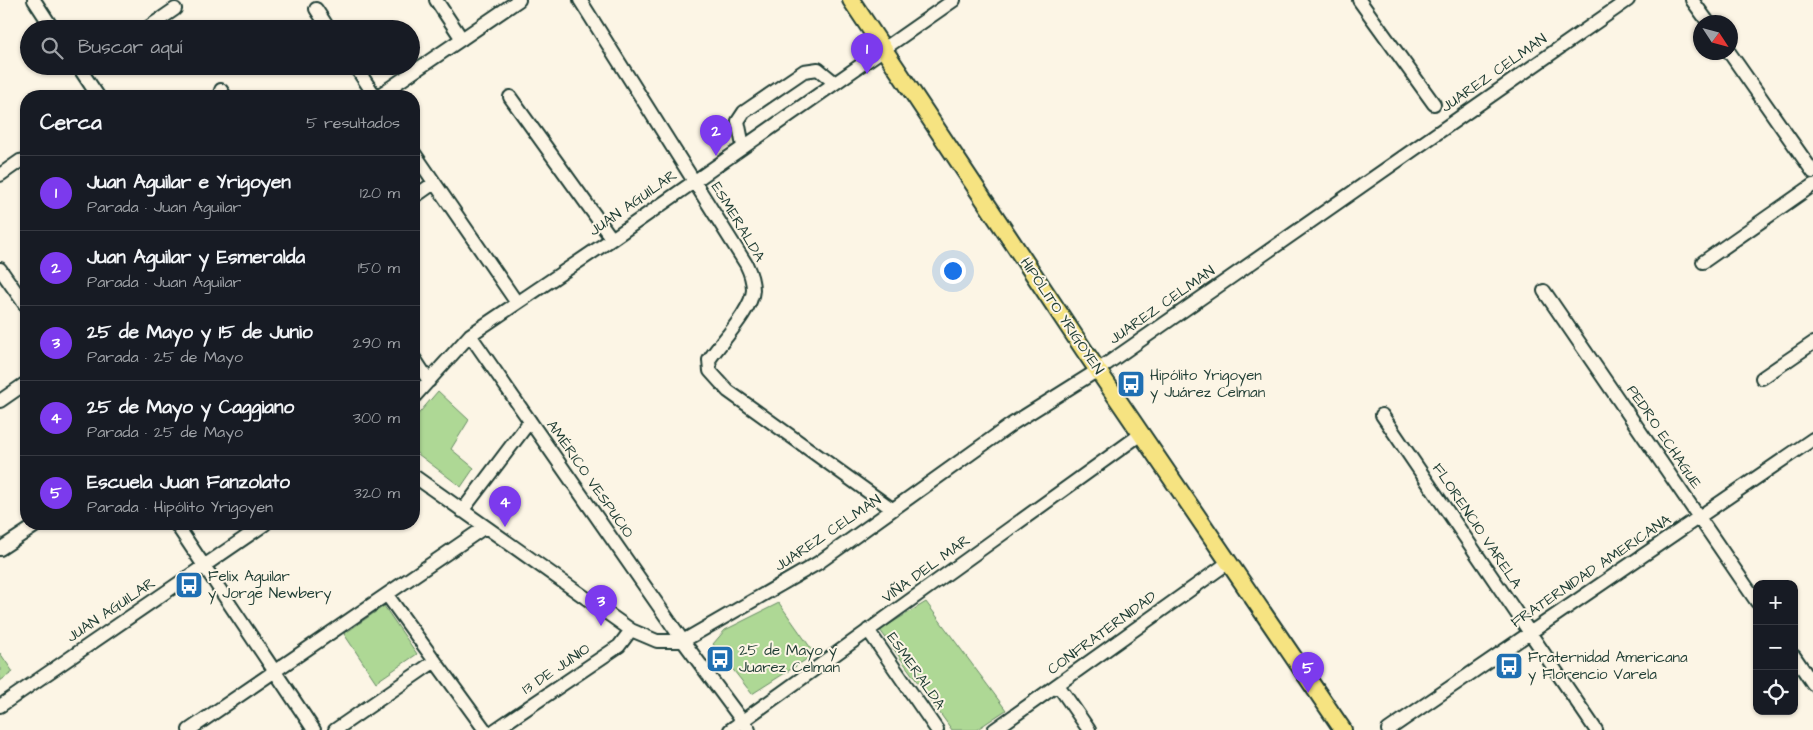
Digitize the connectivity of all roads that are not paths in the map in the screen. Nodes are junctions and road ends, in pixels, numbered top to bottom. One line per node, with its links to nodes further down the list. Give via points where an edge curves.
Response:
1 (34, 0): 13 (street)
2 (436, 0): 16 (street)
3 (519, 0): 16 (street)
4 (580, 0): 34 (street, ESMERALDA)
5 (851, 0): 17 (main road, HIPÓLITO YRIGOYEN)
6 (954, 0): 17 (street, JUAN AGUILAR)
7 (1359, 0): 28 (street)
8 (1628, 0): 47 (street, JUAREZ CELMAN)
9 (1692, 0): 12 (street)
10 (175, 9): 14 (street)
11 (316, 9): 15 (street)
12 (1703, 15)
13 (47, 20)
14 (159, 20)
15 (323, 20)
16 (462, 39): 19 (street)
17 (883, 49): 23 (street, JUAN AGUILAR); 47 (main road, HIPÓLITO YRIGOYEN)
18 (1735, 60): 32 (street)
19 (420, 67)
20 (88, 75): 24 (street)
21 (362, 75): 25 (street)
22 (408, 75): 26 (street)
23 (835, 83): 29 (street, JUAN AGUILAR); 29 (street, via 818,69 804,71 744,112 738,121)
24 (95, 90)
25 (373, 90)
26 (386, 90)
27 (510, 97): 38 (street)
28 (1434, 104)
29 (743, 146): 34 (street, JUAN AGUILAR)
30 (20, 161): 33 (street)
31 (420, 161): 35 (street)
32 (1813, 172)
33 (0, 175)
34 (694, 181): 38 (street, JUAN AGUILAR); 58 (street, ESMERALDA, via 752,276 753,292 748,305 709,360 710,371 728,391)
35 (434, 183): 37 (street); 43 (street)
36 (1813, 185): 39 (street)
37 (420, 193)
38 (612, 239): 43 (street, JUAN AGUILAR)
39 (1704, 262)
40 (0, 269): 42 (street)
41 (1544, 291): 60 (street, PEDRO ECHAGUE)
42 (20, 297)
43 (516, 303): 44 (street, JUAN AGUILAR)
44 (470, 335): 49 (street, JUAN AGUILAR); 54 (street, AMÉRICO VESPUCIO)
45 (1813, 343): 48 (street)
46 (420, 368): 49 (street)
47 (1098, 370): 55 (main road, HIPÓLITO YRIGOYEN); 58 (street, JUAREZ CELMAN, via 1012,424)
48 (1762, 378)
49 (428, 381): 51 (street, JUAN AGUILAR)
50 (20, 387): 52 (street)
51 (420, 390)
52 (0, 401)
53 (1382, 415): 72 (street, FLORENCIO VARELA)
54 (530, 421): 59 (street); 73 (street, AMÉRICO VESPUCIO)
55 (1141, 434): 66 (main road, HIPÓLITO YRIGOYEN); 71 (street, VIÑA DEL MAR)
56 (1813, 439): 60 (street, FRATERNIDAD AMERICANA)
57 (420, 480): 59 (street)
58 (892, 509): 73 (street, JUAREZ CELMAN, via 818,563)
59 (462, 511): 61 (street)
60 (1699, 517): 69 (street, PEDRO ECHAGUE); 72 (street, FRATERNIDAD AMERICANA)
61 (485, 527): 68 (street); 70 (street)
62 (29, 530): 65 (street)
63 (180, 530): 67 (street)
64 (256, 530): 67 (street, JUAN AGUILAR)
65 (0, 549)
66 (1229, 562): 78 (street, CONFRATERNIDAD); 90 (main road, HIPÓLITO YRIGOYEN)
67 (205, 566): 76 (street); 79 (street, JUAN AGUILAR)
68 (387, 595): 74 (street); 76 (street)
69 (1753, 596)
70 (631, 630): 73 (street, via 657,641); 85 (street, 13 DE JUNIO, via 620,646)
71 (868, 630): 80 (street, VIÑA DEL MAR); 87 (street, ESMERALDA)
72 (1530, 633): 91 (street, FRATERNIDAD AMERICANA); 92 (street, FLORENCIO VARELA)
73 (683, 641): 80 (street, AMÉRICO VESPUCIO)
74 (435, 661): 83 (street); 84 (street)
75 (1798, 662): 77 (street)
76 (275, 672): 81 (street); 82 (street)
77 (1813, 684)
78 (1058, 685): 88 (street, CONFRATERNIDAD); 89 (street)
79 (0, 706)
80 (746, 725): 86 (street, VIÑA DEL MAR)
81 (189, 730)
82 (314, 730)
83 (335, 730)
84 (485, 730)
85 (495, 730)
86 (730, 730)
87 (937, 730)
88 (994, 730)
89 (1089, 730)
90 (1343, 730)
91 (1388, 730)
92 (1596, 730)

